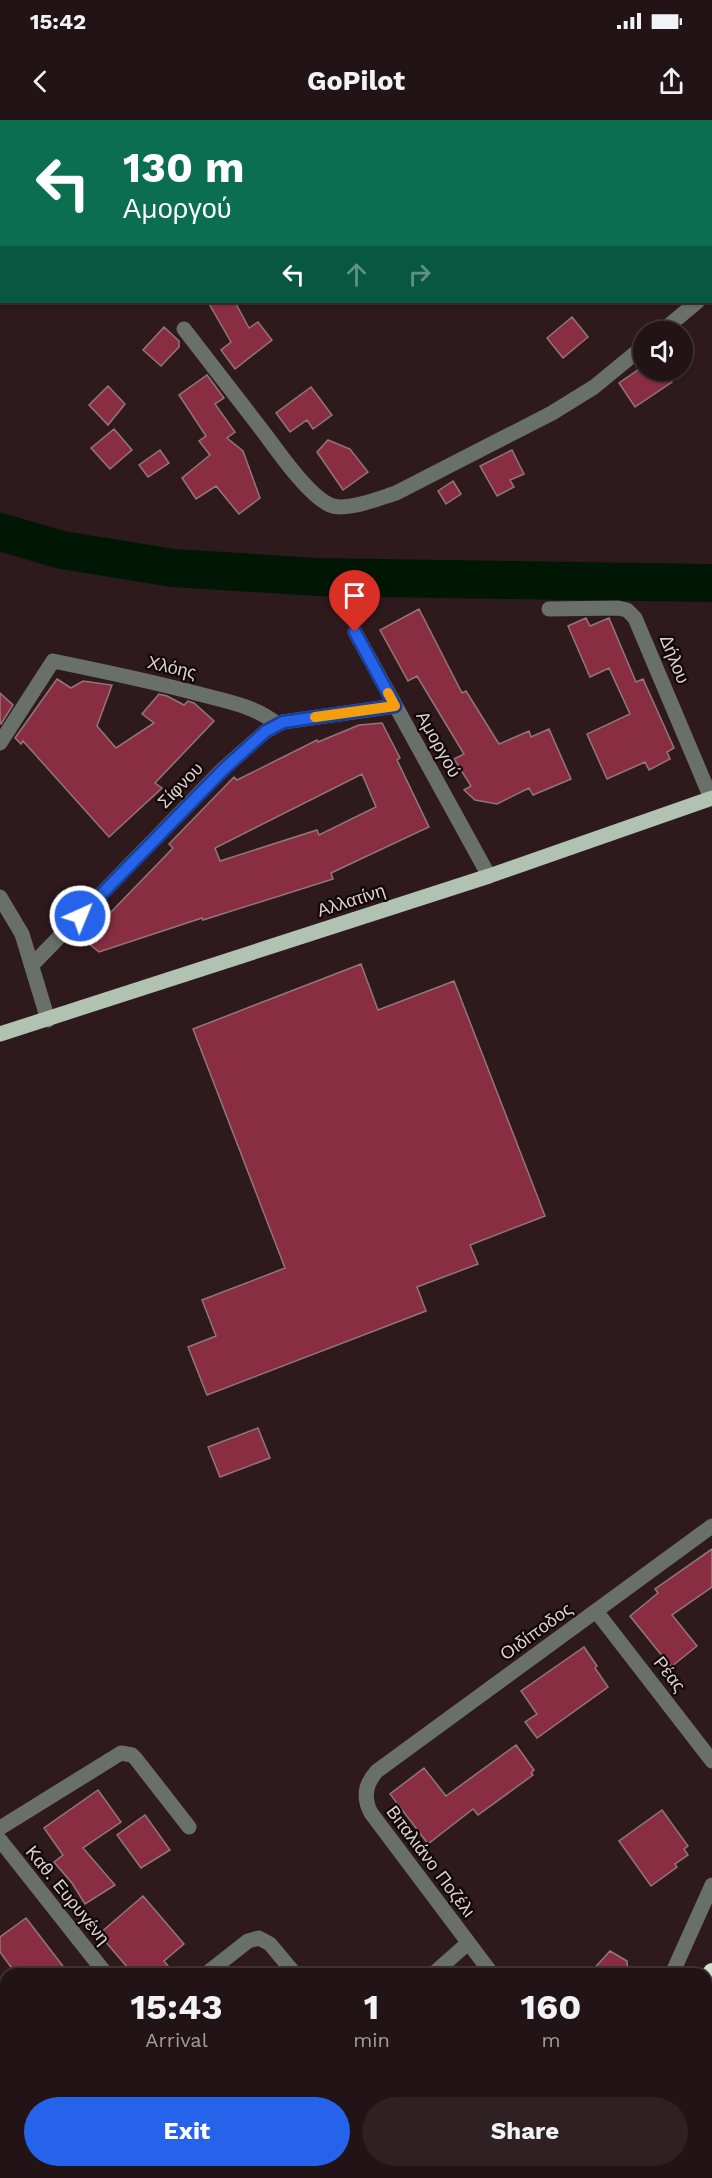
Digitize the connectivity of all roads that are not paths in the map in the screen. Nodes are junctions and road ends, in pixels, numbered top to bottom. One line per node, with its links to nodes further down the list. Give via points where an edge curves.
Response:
1 (696, 303): 2 (street)
2 (674, 321)
3 (184, 329): 4 (street, via 294,472 320,499 331,506 344,507 396,493 552,413 594,387)
4 (633, 355)
5 (549, 609): 10 (street, Δήλου, via 618,608 635,618)
6 (355, 632): 7 (street, Αμοργού)
7 (395, 706): 8 (street, Σίφνου); 11 (street, Αμοργού)
8 (277, 724): 9 (street, Χλόης, via 262,713 235,703 53,660); 13 (street, Σίφνου, via 224,769)
9 (0, 743)
10 (711, 798): 11 (main road, Αλλατίνη)
11 (489, 876): 14 (main road, Αλλατίνη)
12 (0, 897): 13 (street, via 17,924)
13 (32, 965): 14 (street)
14 (48, 1020): 15 (main road, Αλλατίνη)
15 (0, 1034)
16 (712, 1526): 17 (street, Οιδίποδος)
17 (596, 1611): 18 (street, Ρέας); 19 (street, Οιδίποδος)
18 (712, 1761)
19 (383, 1768): 24 (street, Βιταλιάνο Ποζέλι, via 368,1784 368,1806)
20 (189, 1827): 21 (street, via 136,1759 121,1753)
21 (0, 1828)
22 (0, 1840): 25 (street, Καθ. Ευρυγένη)
23 (712, 1885): 30 (street)
24 (468, 1943): 28 (street); 29 (street, Βιταλιάνο Ποζέλι)
25 (101, 1968)
26 (214, 1968): 27 (street, via 248,1941 259,1938 270,1944)
27 (288, 1968)
28 (440, 1968)
29 (487, 1968)
30 (675, 1968)

